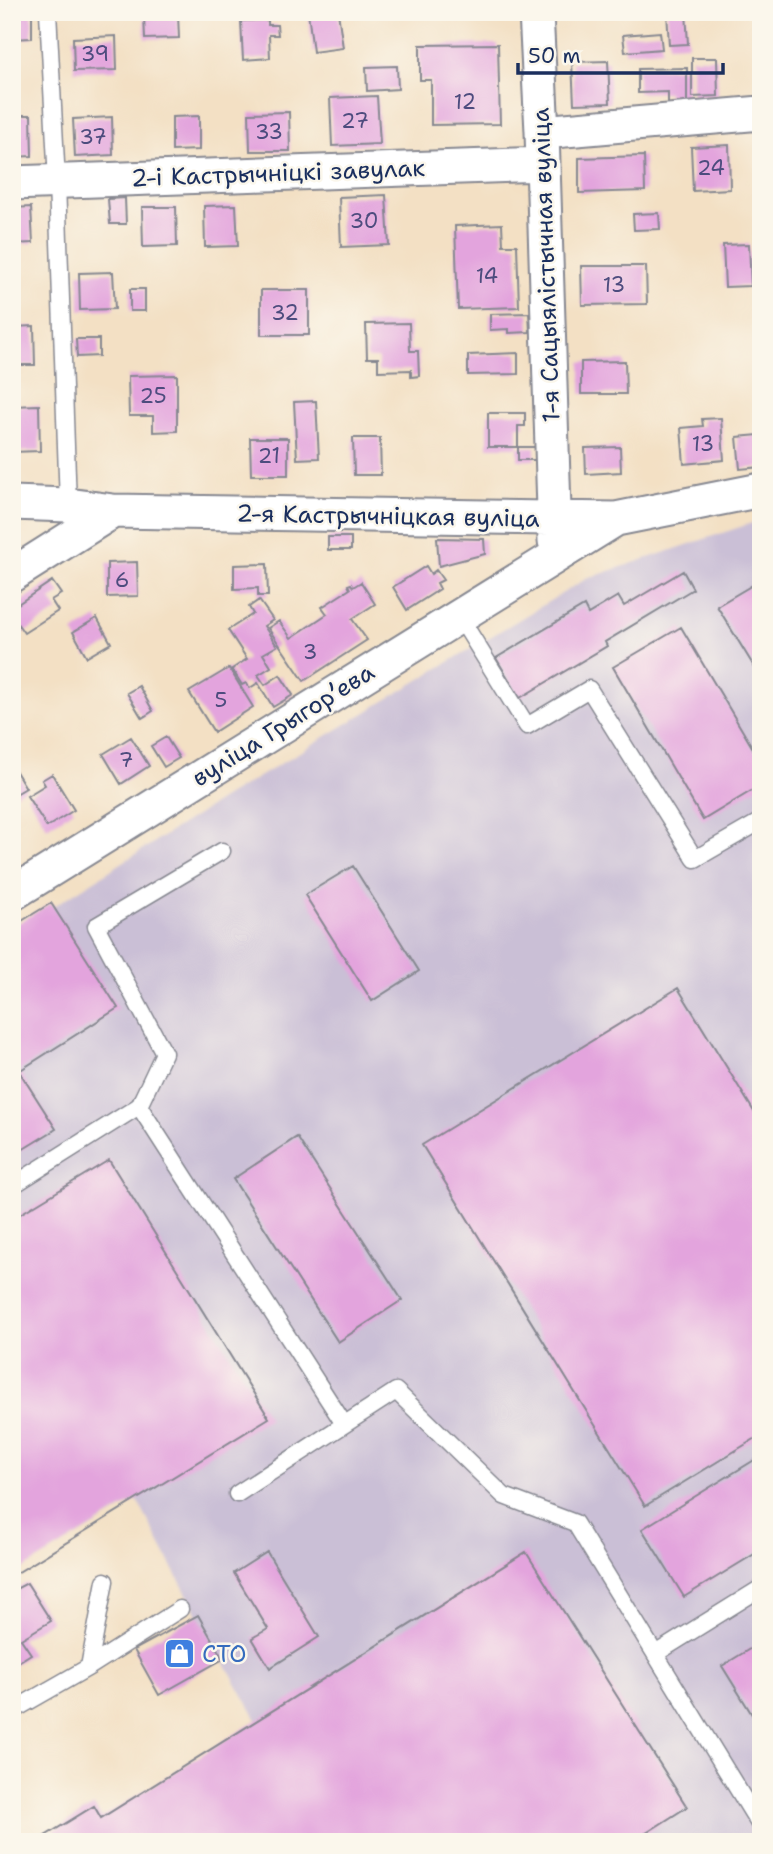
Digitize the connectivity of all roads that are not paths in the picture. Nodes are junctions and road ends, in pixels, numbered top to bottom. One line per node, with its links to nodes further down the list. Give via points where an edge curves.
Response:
1 (48, 12): 5 (lane)
2 (536, 12): 4 (street, 1-я Сацыялістычная вуліца)
3 (761, 113): 4 (street, 2-і Кастрычніцкі завулак)
4 (543, 148): 5 (street, 2-і Кастрычніцкі завулак); 11 (street, 1-я Сацыялістычная вуліца)
5 (57, 181): 6 (street, 2-і Кастрычніцкі завулак); 9 (lane)
6 (12, 183)
7 (761, 490): 12 (street, 2-я Кастрычніцкая вуліца)
8 (12, 503): 9 (street, 2-я Кастрычніцкая вуліца)
9 (68, 505): 10 (street, 2-я Кастрычніцкая вуліца)
10 (113, 511): 11 (street, 2-я Кастрычніцкая вуліца); 14 (street)
11 (555, 518): 12 (street, 2-я Кастрычніцкая вуліца); 13 (street)
12 (615, 519): 13 (street, вуліца Грыгорʼева)
13 (555, 556): 15 (street, вуліца Грыгорʼева)
14 (12, 575)
15 (459, 616): 16 (lane, via 527,726 589,689 695,859); 18 (street, вуліца Грыгорʼева)
16 (761, 821)
17 (222, 851): 19 (lane, via 96,926 164,1053)
18 (12, 894)
19 (139, 1106): 20 (lane); 21 (lane)
20 (12, 1186)
21 (344, 1424): 22 (lane); 26 (lane, via 396,1391 505,1496 575,1523)
22 (237, 1494)
23 (105, 1581): 27 (lane)
24 (761, 1588): 26 (lane)
25 (180, 1609): 27 (lane)
26 (656, 1654): 29 (lane)
27 (89, 1667): 28 (lane)
28 (12, 1711)
29 (761, 1826)

